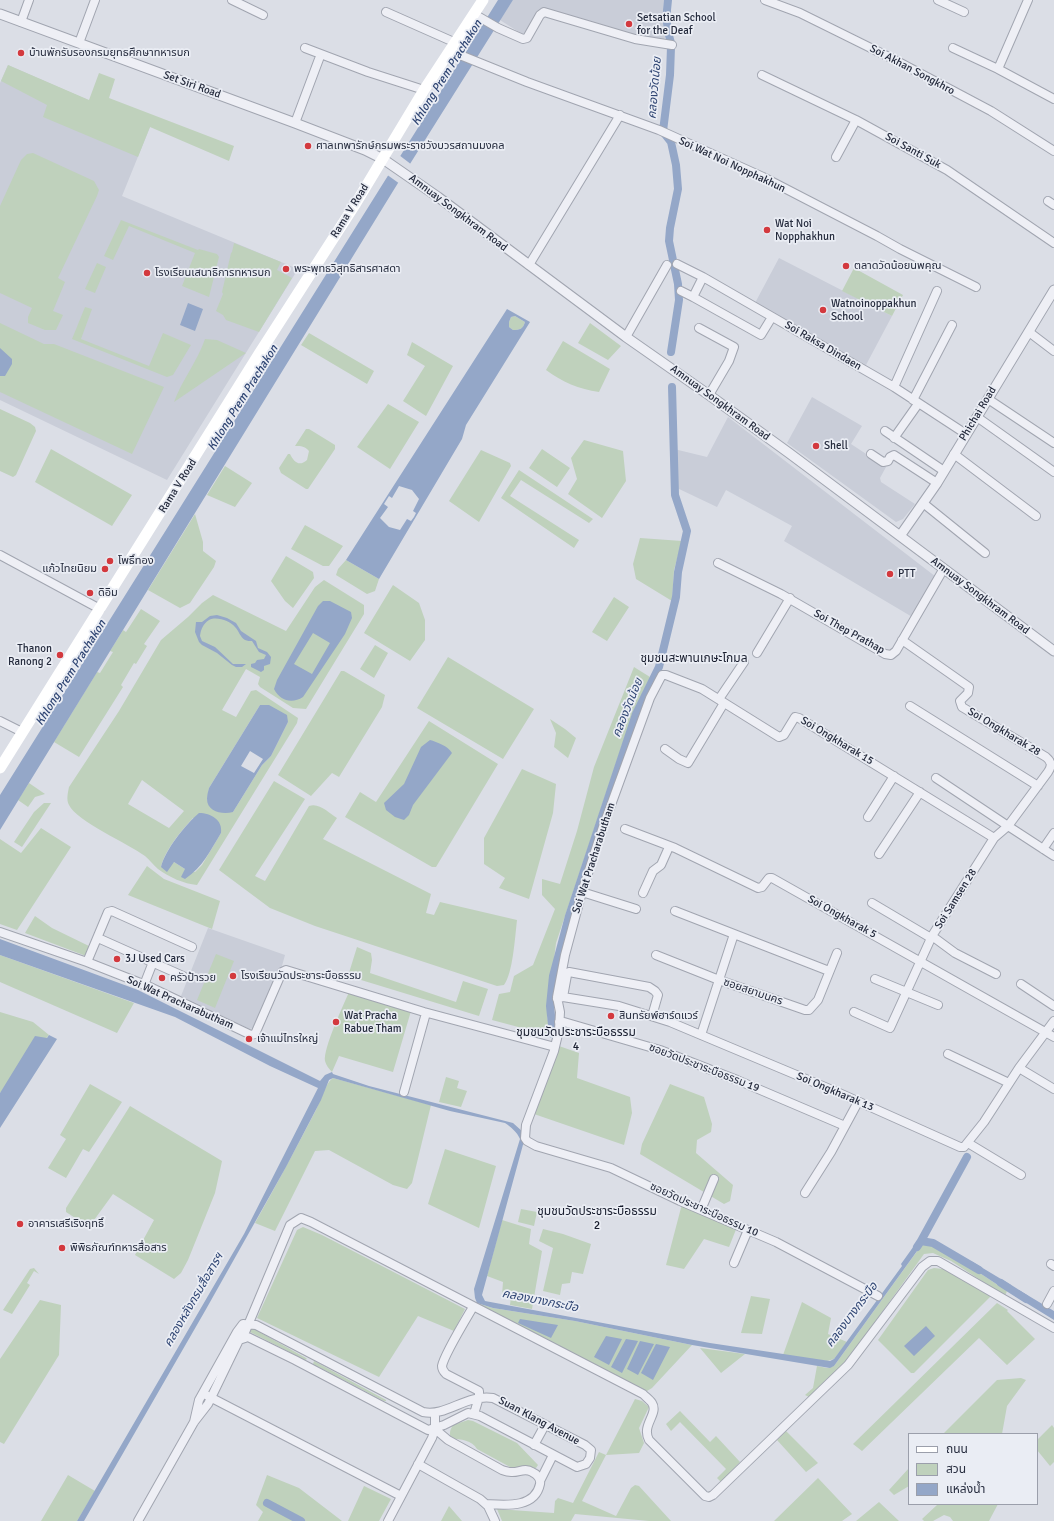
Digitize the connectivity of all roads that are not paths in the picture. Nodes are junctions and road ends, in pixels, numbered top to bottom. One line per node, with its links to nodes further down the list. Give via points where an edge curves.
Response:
1 (29, 0): 13 (street)
2 (95, 0): 14 (street)
3 (232, 0): 12 (street)
4 (483, 0): 11 (main road, Rama V Road)
5 (765, 0): 27 (street, Soi Akhan Songkhro, via 800,13 893,59 991,111)
6 (938, 0): 9 (street)
7 (1028, 0): 20 (street)
8 (386, 12): 18 (street, Soi Wat Noi Nopphakhun)
9 (964, 12)
10 (0, 14): 13 (street, Set Siri Road)
11 (474, 14): 15 (street, via 523,39 528,38 544,12 635,38); 18 (main road, Rama V Road)
12 (263, 15)
13 (21, 22): 14 (street, Set Siri Road)
14 (79, 43): 26 (street, Set Siri Road)
15 (672, 45)
16 (305, 48): 22 (street)
17 (953, 48): 20 (street)
18 (456, 49): 22 (main road, Rama V Road); 24 (street, Soi Wat Noi Nopphakhun, via 479,63)
19 (319, 60): 26 (street)
20 (998, 69): 23 (street)
21 (762, 75): 25 (street, Soi Santi Suk)
22 (424, 90): 29 (main road, Rama V Road)
23 (1054, 99)
24 (620, 115): 32 (street); 35 (street, Soi Wat Noi Nopphakhun, via 763,177)
25 (856, 120): 28 (street); 30 (street, Soi Santi Suk, via 947,170)
26 (295, 123): 29 (street, Set Siri Road)
27 (1054, 150)
28 (836, 157)
29 (388, 161): 32 (street, Amnuay Songkhram Road); 68 (main road, Rama V Road)
30 (1054, 243)
31 (677, 264): 34 (street, Soi Raksa Dindaen)
32 (529, 265): 44 (street, Amnuay Songkhram Road)
33 (667, 265): 44 (street)
34 (703, 277): 39 (street); 40 (street, Soi Raksa Dindaen)
35 (976, 287)
36 (1054, 290): 43 (street, Phichai Road)
37 (681, 291): 39 (street)
38 (937, 291): 46 (street)
39 (693, 297): 40 (street, via 761,335)
40 (772, 317): 46 (street, Soi Raksa Dindaen)
41 (952, 325): 49 (street)
42 (699, 328): 47 (street, via 734,347 729,361)
43 (1029, 332): 45 (street); 48 (street, Phichai Road)
44 (626, 337): 47 (street, Amnuay Songkhram Road)
45 (1054, 351)
46 (894, 387): 49 (street, Soi Raksa Dindaen)
47 (709, 395): 62 (street, Amnuay Songkhram Road)
48 (988, 399): 50 (street, Phichai Road); 54 (street)
49 (915, 402): 52 (street, Soi Raksa Dindaen); 53 (street)
50 (976, 418): 52 (street, Phichai Road); 58 (street)
51 (885, 431): 53 (street)
52 (966, 434): 56 (street, Phichai Road)
53 (894, 438): 57 (street)
54 (1054, 443)
55 (871, 454): 59 (street, via 886,462 894,455)
56 (954, 454): 57 (street, Phichai Road); 61 (street)
57 (944, 471): 59 (street, Phichai Road)
58 (1054, 472)
59 (937, 483): 60 (street, Phichai Road)
60 (924, 503): 62 (street, Phichai Road); 63 (street)
61 (1036, 516)
62 (900, 536): 66 (street, Amnuay Songkhram Road)
63 (985, 553)
64 (0, 555): 68 (street)
65 (718, 563): 67 (street, Soi Thep Prathap)
66 (943, 570): 69 (street, Soi Thep Prathap); 70 (street, Amnuay Songkhram Road)
67 (790, 598): 69 (street, Soi Thep Prathap, via 885,654 891,655); 71 (street)
68 (100, 609): 77 (main road, Rama V Road)
69 (902, 640): 82 (street, Soi Ongkharak 28, via 969,687 968,693 960,701 962,706 1050,761 1050,769)
70 (1054, 651)
71 (757, 653)
72 (744, 662): 74 (street)
73 (662, 675): 74 (street, Soi Ongkharak 15, via 695,686); 93 (street, Soi Wat Pracharabutham, via 650,698 602,827)
74 (721, 701): 78 (street, via 688,763); 80 (street, Soi Ongkharak 15, via 780,736 784,735 795,717 799,718)
75 (910, 706): 82 (street)
76 (0, 721): 77 (street)
77 (22, 732): 79 (main road, Rama V Road)
78 (665, 749)
79 (0, 768)
80 (894, 776): 83 (street, Soi Ongkharak 15); 84 (street)
81 (936, 778): 85 (street)
82 (1038, 786): 85 (street, Soi Ongkharak 28)
83 (920, 792): 88 (street, Soi Ongkharak 15); 91 (street)
84 (868, 817)
85 (1008, 826): 88 (street, Soi Samsen 28); 90 (street)
86 (625, 829): 89 (street, Soi Ongkharak 5)
87 (1054, 832): 90 (street)
88 (994, 838): 100 (street, Soi Samsen 28)
89 (669, 847): 94 (street, via 661,865 653,871); 105 (street, Soi Ongkharak 5, via 758,888 772,878)
90 (1043, 849): 92 (street)
91 (879, 854)
92 (1054, 856)
93 (582, 892): 96 (street); 116 (street, Soi Wat Pracharabutham, via 564,955)
94 (643, 893)
95 (872, 903): 100 (street)
96 (636, 909)
97 (675, 911): 99 (street)
98 (0, 932): 106 (street, Soi Wat Pracharabutham)
99 (734, 934): 108 (street); 112 (street)
100 (932, 937): 105 (street, Soi Samsen 28); 109 (street, via 955,953)
101 (98, 938): 102 (street, via 108,912 112,911); 106 (street); 107 (street)
102 (192, 947)
103 (837, 953): 108 (street, ซอยสยามนคร)
104 (656, 955): 112 (street, ซอยสยามนคร)
105 (920, 960): 115 (street, Soi Samsen 28); 124 (street, Soi Ongkharak 5)
106 (87, 962): 114 (street, Soi Wat Pracharabutham)
107 (152, 962): 110 (street); 114 (street)
108 (830, 971): 112 (street, ซอยสยามนคร, via 818,1000 809,1010)
109 (996, 974)
110 (183, 976)
111 (875, 979): 115 (street)
112 (719, 980): 125 (street)
113 (1021, 984): 118 (street)
114 (144, 985): 120 (street, Soi Wat Pracharabutham, via 251,1035 255,1034 282,972 286,970)
115 (907, 992): 117 (street); 119 (street, Soi Samsen 28, via 890,1028)
116 (560, 998): 121 (street, Soi Ongkharak 13, via 619,1006); 121 (street, via 569,972 649,987 658,995); 123 (street, Soi Wat Pracharabutham)
117 (938, 1005)
118 (1054, 1006)
119 (854, 1012)
120 (426, 1013): 127 (street, Soi Wat Pracharabutham); 132 (street)
121 (652, 1016): 125 (street, Soi Ongkharak 13)
122 (1054, 1021): 124 (street)
123 (559, 1022): 127 (street, Soi Wat Pracharabutham); 134 (street, ซอยวัดประชาระบือธรรม 19, via 660,1050)
124 (1046, 1032): 126 (street, Soi Ongkharak 5); 129 (street)
125 (701, 1034): 133 (street, Soi Ongkharak 13)
126 (1054, 1037)
127 (554, 1049): 135 (street, Soi Wat Pracharabutham, via 526,1125)
128 (948, 1054): 130 (street)
129 (1019, 1068): 130 (street); 131 (street)
130 (1008, 1083): 136 (street)
131 (1054, 1089)
132 (404, 1092)
133 (858, 1102): 134 (street); 136 (street, Soi Ongkharak 13, via 960,1147)
134 (845, 1126): 139 (street)
135 (525, 1138): 140 (street, ซอยวัดประชาระบือธรรม 10, via 536,1146 611,1168)
136 (968, 1144): 137 (street)
137 (1021, 1175)
138 (714, 1179): 140 (street)
139 (805, 1193)
140 (701, 1210): 141 (street, ซอยวัดประชาระบือธรรม 10)
141 (748, 1230): 142 (street); 144 (street, ซอยวัดประชาระบือธรรม 10, via 804,1256)
142 (734, 1263)
143 (1054, 1291): 145 (street)
144 (878, 1296)
145 (1047, 1304)
146 (473, 1307): 147 (street, via 300,1218 290,1225); 148 (street, via 643,1394 654,1408 646,1434 649,1440 705,1496 709,1497 714,1496 848,1365 922,1267 930,1261 938,1261); 154 (street, via 442,1366 446,1374 479,1391)
147 (249, 1324): 149 (street); 150 (street, via 256,1325); 152 (street, via 239,1327)
148 (1054, 1328)
149 (243, 1337): 151 (street, via 248,1337); 155 (street, via 239,1340)
150 (313, 1355): 151 (street); 153 (street)
151 (307, 1366): 156 (street)
152 (202, 1394): 155 (street); 159 (street)
153 (392, 1396): 156 (street); 157 (street, via 423,1412)
154 (479, 1397): 157 (street); 158 (street); 160 (street, Suan Klang Avenue, via 493,1398)
155 (211, 1398): 159 (street); 166 (street)
156 (386, 1408): 161 (street, via 428,1430)
157 (435, 1414): 161 (street)
158 (474, 1414): 161 (street, via 468,1413); 162 (street, Suan Klang Avenue)
159 (194, 1422): 168 (street)
160 (545, 1425): 162 (street); 163 (street, Suan Klang Avenue, via 585,1446 592,1453 586,1464 577,1467)
161 (435, 1429): 164 (street); 165 (street, via 448,1440 502,1470 527,1470)
162 (534, 1445): 163 (street, Suan Klang Avenue)
163 (553, 1455): 165 (street)
164 (418, 1464): 166 (street); 167 (street)
165 (540, 1481): 167 (street, via 534,1494 525,1502 512,1506)
166 (401, 1496): 169 (street)
167 (486, 1504): 170 (street)
168 (138, 1521)
169 (388, 1521)
170 (495, 1521)

